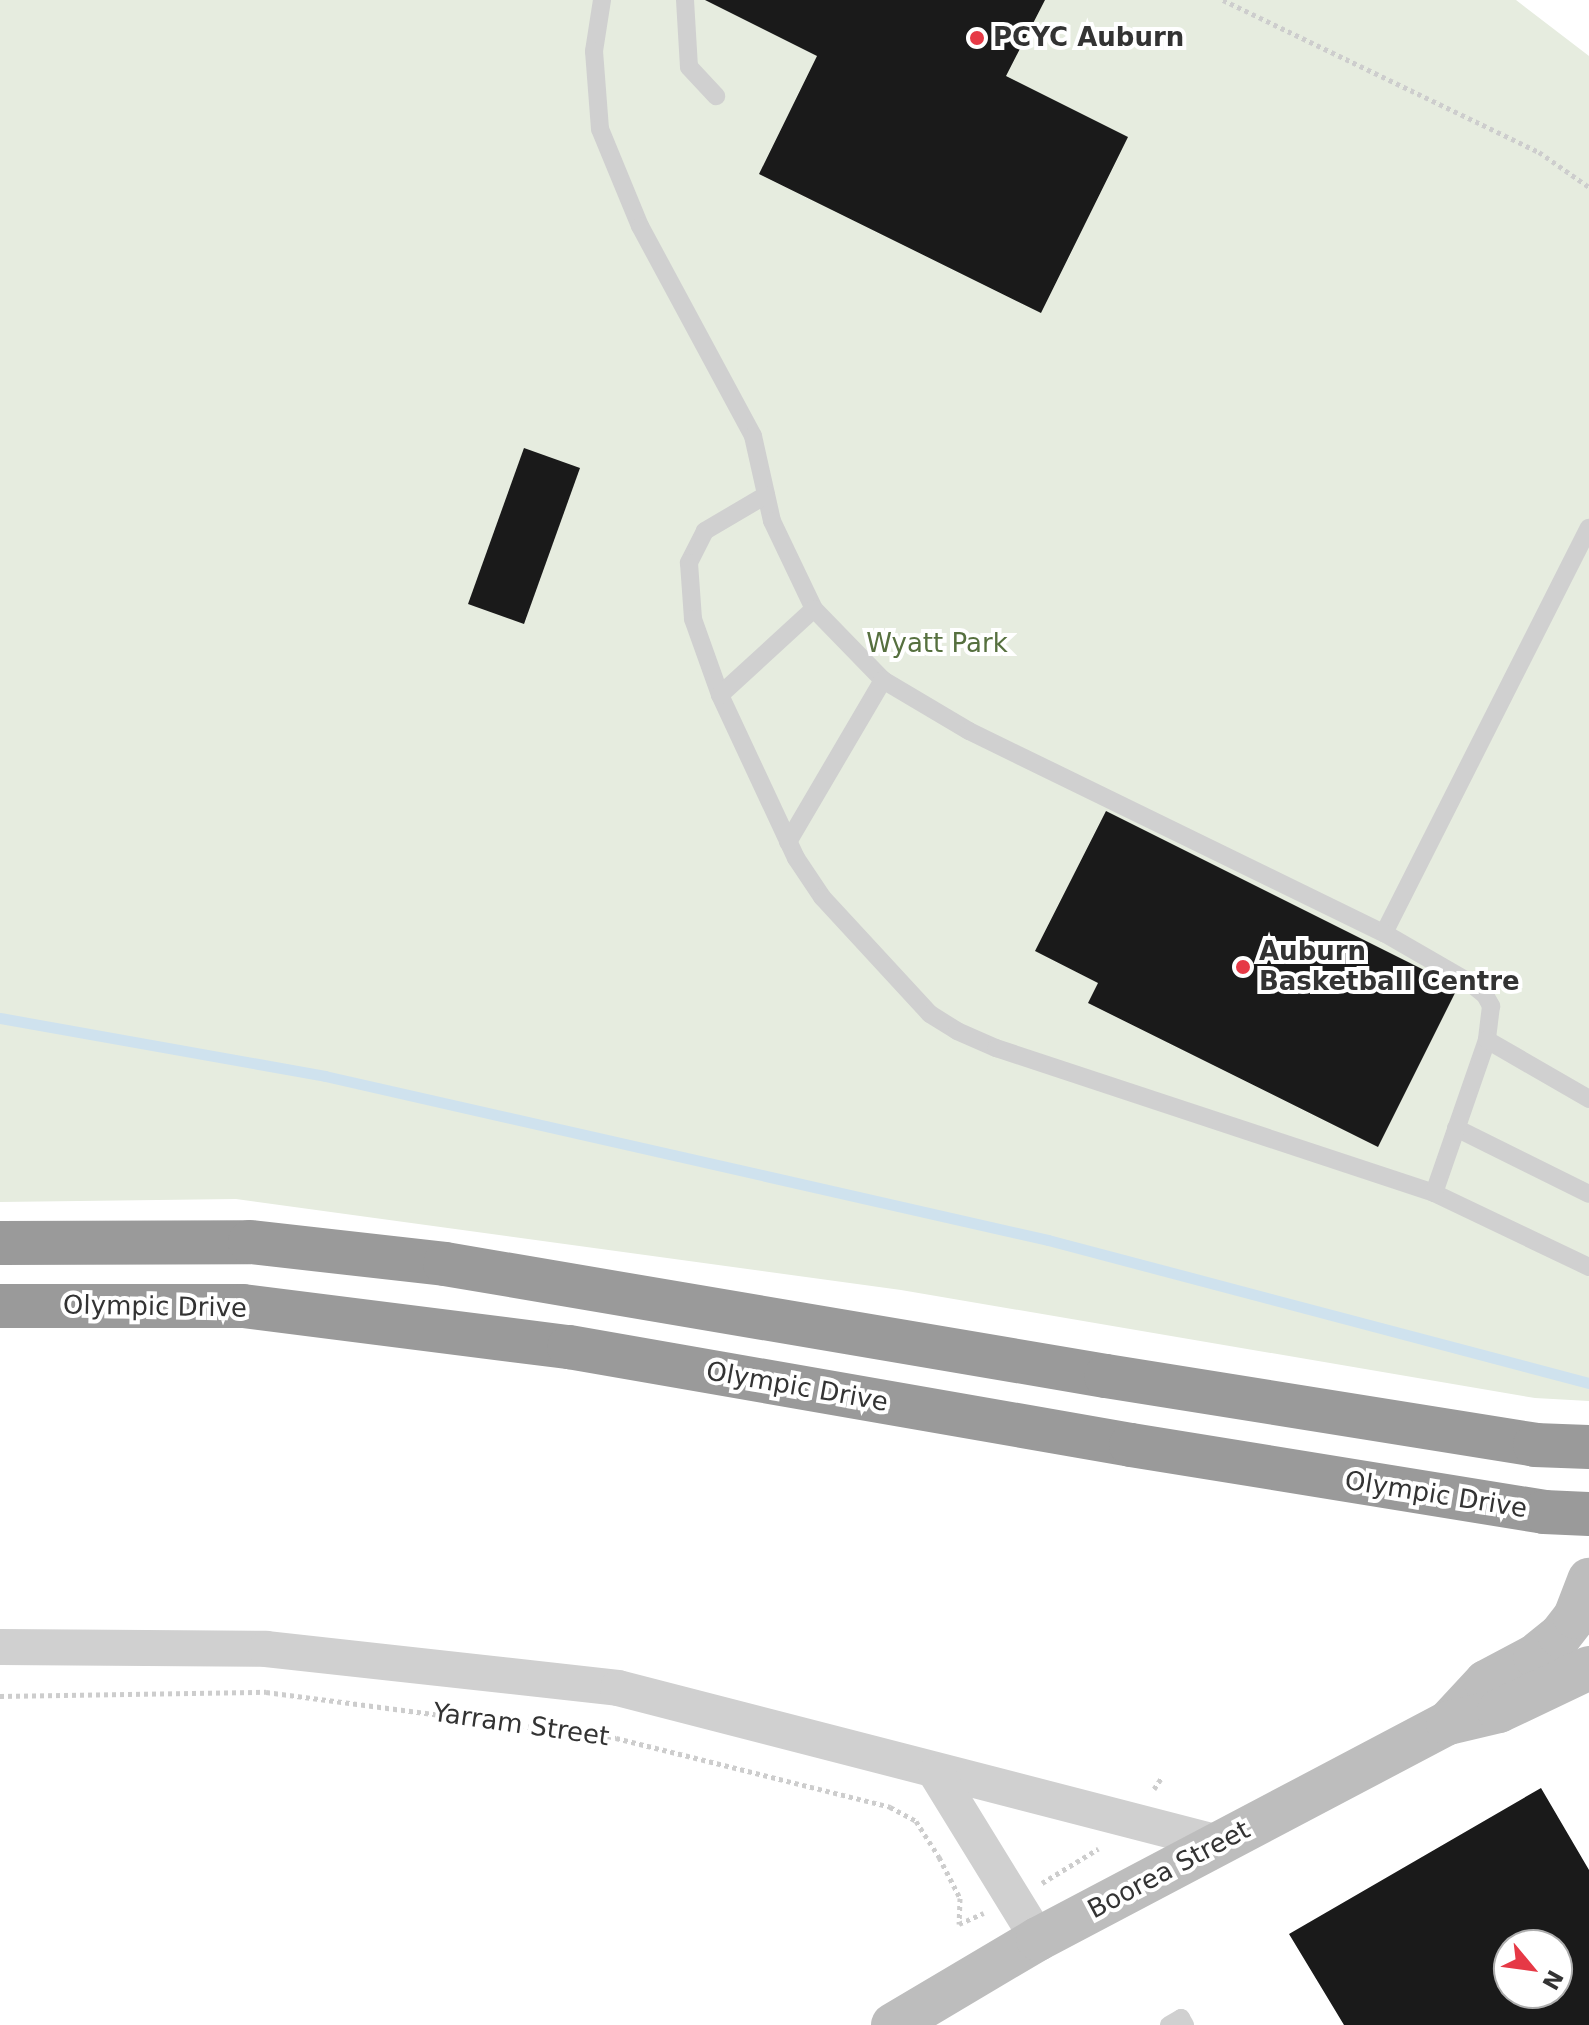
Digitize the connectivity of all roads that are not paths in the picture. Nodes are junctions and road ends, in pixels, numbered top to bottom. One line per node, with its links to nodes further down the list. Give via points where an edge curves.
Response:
1 (602, 0): 4 (lane, via 594,51 600,129 640,226 753,436)
2 (685, 0): 3 (lane, via 689,67)
3 (716, 96)
4 (766, 495): 6 (lane, via 772,521); 8 (lane, via 705,531 689,563 693,619)
5 (1589, 528): 10 (lane)
6 (814, 609): 7 (lane); 8 (lane)
7 (883, 680): 9 (lane); 10 (lane, via 969,731)
8 (720, 695): 9 (lane)
9 (788, 842): 14 (lane, via 822,897 930,1014 957,1031)
10 (1384, 933): 11 (lane, via 1485,995 1491,1006)
11 (1487, 1040): 12 (lane); 13 (lane)
12 (1589, 1099)
13 (1456, 1128): 14 (lane); 15 (lane)
14 (1434, 1193): 17 (lane)
15 (1589, 1194)
16 (0, 1243): 19 (highway, via 250,1242 445,1264 1106,1376)
17 (1589, 1267)
18 (0, 1306): 20 (highway, Olympic Drive, via 243,1306 569,1347 1131,1445 1544,1512)
19 (1568, 1446)
20 (1589, 1514)
21 (1589, 1580): 24 (street, Boorea Street, via 1575,1617 1560,1636 1486,1682)
22 (0, 1647): 25 (street, Yarram Street, via 266,1649 618,1688)
23 (1589, 1668): 24 (street, Boorea Street, via 1499,1711)
24 (1448, 1723): 26 (street, Boorea Street)
25 (936, 1773): 26 (street, Yarram Street); 27 (street)
26 (1219, 1843): 27 (street, Boorea Street)
27 (1038, 1939): 28 (street, Boorea Street)
28 (893, 2025)
29 (1169, 2025): 30 (lane, via 1181,2018)
30 (1185, 2025)

